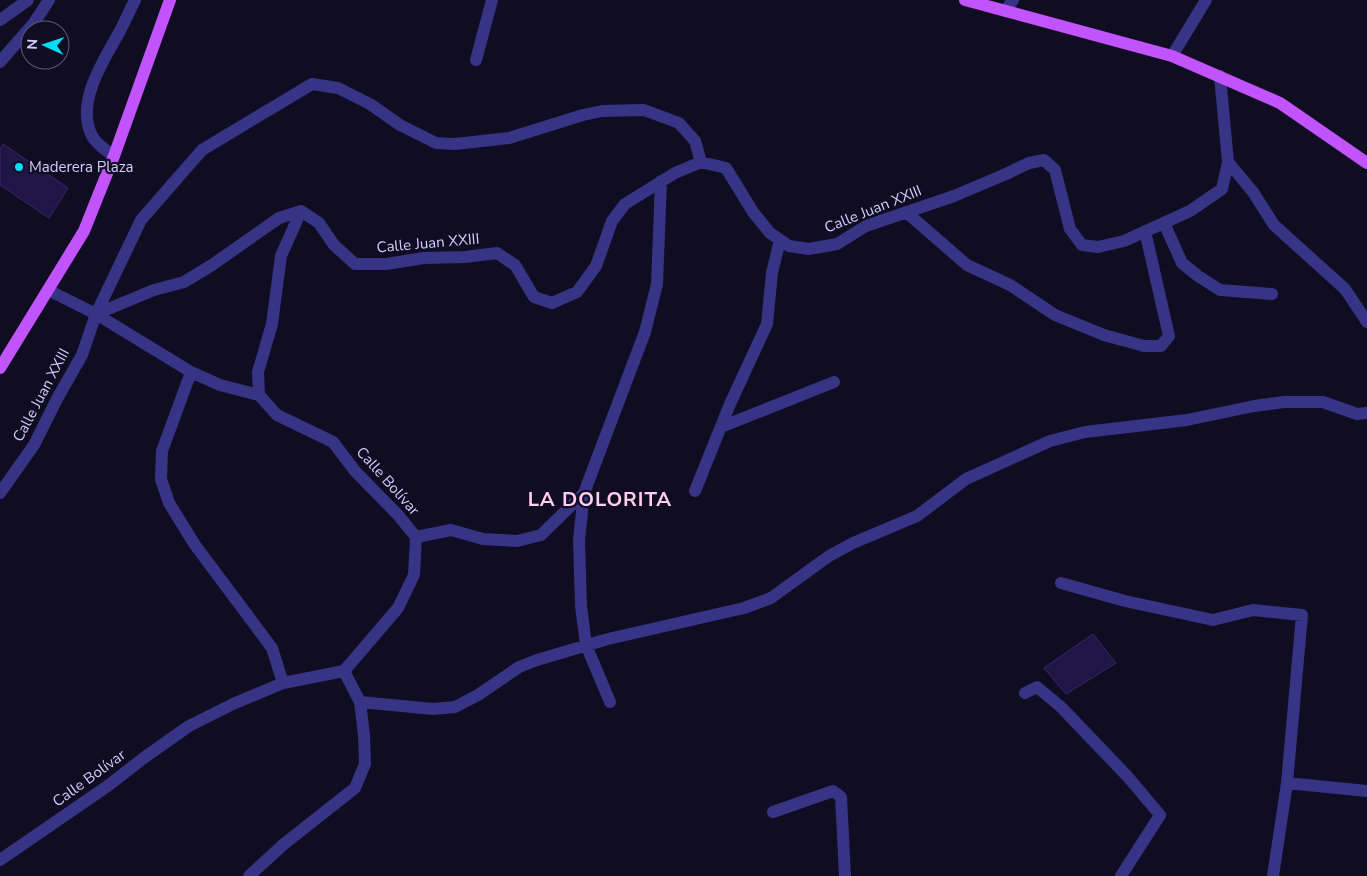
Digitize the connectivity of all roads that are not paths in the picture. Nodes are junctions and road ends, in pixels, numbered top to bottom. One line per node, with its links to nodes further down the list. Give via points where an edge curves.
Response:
1 (28, 0): 9 (street)
2 (49, 0): 12 (street)
3 (135, 0): 14 (street, via 100,66 88,108 88,127 92,137)
4 (170, 0): 14 (main road)
5 (492, 0): 11 (street)
6 (965, 0): 8 (main road)
7 (1206, 0): 10 (street)
8 (1009, 5): 10 (main road)
9 (0, 20)
10 (1172, 56): 13 (main road)
11 (476, 60)
12 (0, 62)
13 (1220, 76): 16 (street, Calle Juan XXIII); 17 (main road, via 1280,103)
14 (114, 156): 24 (main road, via 84,231)
15 (701, 162): 18 (street, Calle Juan XXIII); 23 (street, Calle Juan XXIII, via 726,168 753,212); 26 (street, Calle Juan XXIII, via 695,141 679,123 644,110 602,111 510,138 445,144 436,143 409,129 338,88 312,84 202,150 140,220)
16 (1228, 162): 21 (street, Calle Juan XXIII, via 1222,189 1190,211); 27 (street, via 1274,225 1345,289)
17 (1367, 164)
18 (661, 182): 19 (street, Calle Juan XXIII, via 625,204 612,221 596,266 577,292 552,303 534,297 515,266 496,253 355,264 334,245 319,223); 36 (street, via 657,284 645,332)
19 (301, 211): 26 (street, via 279,218 184,282 154,290); 31 (street, via 281,256 272,324 258,372)
20 (906, 212): 22 (street, Calle Juan XXIII, via 1044,160 1055,170 1070,229 1082,245 1098,248); 22 (street, via 967,265 1010,285 1055,315 1104,335 1144,346 1161,346 1170,336); 23 (street, Calle Juan XXIII, via 866,226 837,244 809,249 789,246)
21 (1164, 223): 22 (street, Calle Juan XXIII); 25 (street, via 1182,263 1198,276 1220,290)
22 (1145, 231)
23 (780, 240): 33 (street, via 772,273 767,324)
24 (48, 290): 26 (street); 28 (main road)
25 (1272, 294)
26 (96, 314): 29 (street); 35 (street, Calle Juan XXIII, via 82,355 34,445)
27 (1367, 322)
28 (0, 368)
29 (191, 372): 31 (street, via 220,385); 41 (street, via 162,451 160,478 169,503 195,546 272,648)
30 (834, 382): 33 (street)
31 (259, 395): 37 (street, Calle Bolívar, via 277,415 333,442)
32 (1367, 413): 39 (street, via 1357,414 1323,402 1284,402 1186,420 1085,432 1050,441 966,479 918,516 829,556 771,598 744,608)
33 (721, 427): 34 (street)
34 (695, 491)
35 (0, 493)
36 (584, 493): 37 (street, via 541,535 517,541 483,539 451,530); 39 (street, via 579,540)
37 (416, 537): 40 (street, Calle Bolívar, via 414,575 398,608)
38 (1061, 583): 45 (street, via 1213,620 1253,610 1302,615)
39 (586, 646): 43 (street, via 518,667 455,707 433,709); 44 (street)
40 (344, 671): 41 (street, Calle Bolívar); 43 (street)
41 (284, 683): 48 (street, Calle Bolívar, via 189,726)
42 (1025, 692): 51 (street, via 1037,687 1060,707 1160,815)
43 (360, 702): 49 (street, via 365,764 355,788)
44 (610, 702)
45 (1287, 782): 46 (street); 52 (street)
46 (1367, 791)
47 (773, 812): 50 (street, via 832,791 838,793 841,797)
48 (0, 860)
49 (249, 876)
50 (845, 876)
51 (1121, 876)
52 (1273, 876)

